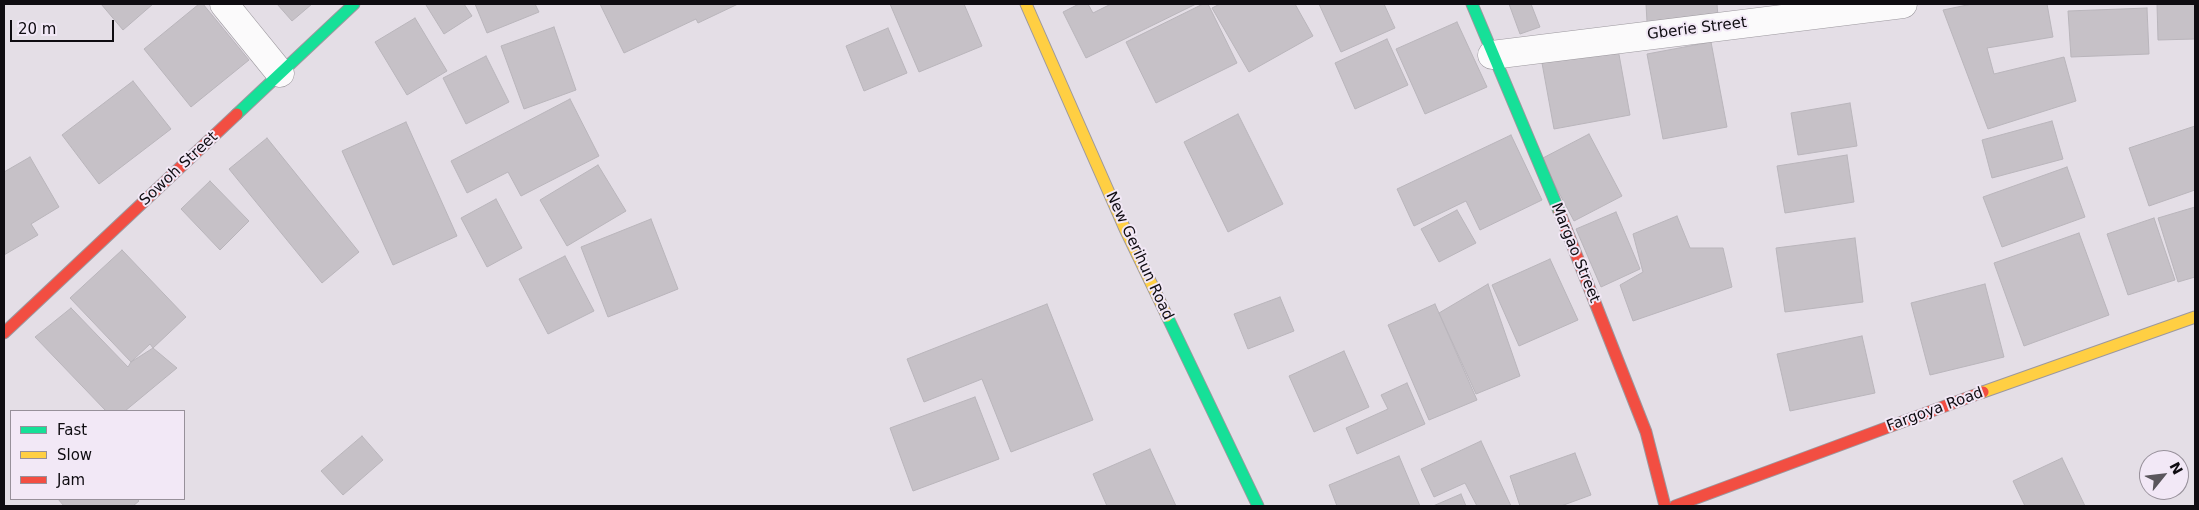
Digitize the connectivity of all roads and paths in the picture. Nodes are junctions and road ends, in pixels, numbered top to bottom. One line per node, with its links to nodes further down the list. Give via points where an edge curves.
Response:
1 (224, 4): 7 (street)
2 (354, 4): 7 (street, Sowoh Street)
3 (1026, 4): 11 (street, New Gerihun Road, via 1125,229)
4 (1472, 4): 6 (street, Margao Street)
5 (1903, 4): 6 (street, Gberie Street)
6 (1492, 55): 10 (street, Margao Street, via 1552,193 1646,432)
7 (280, 73): 9 (street, Sowoh Street)
8 (2195, 317): 10 (street, Fargoya Road, via 2097,350)
9 (4, 333)
10 (1680, 505)
11 (1258, 506)

